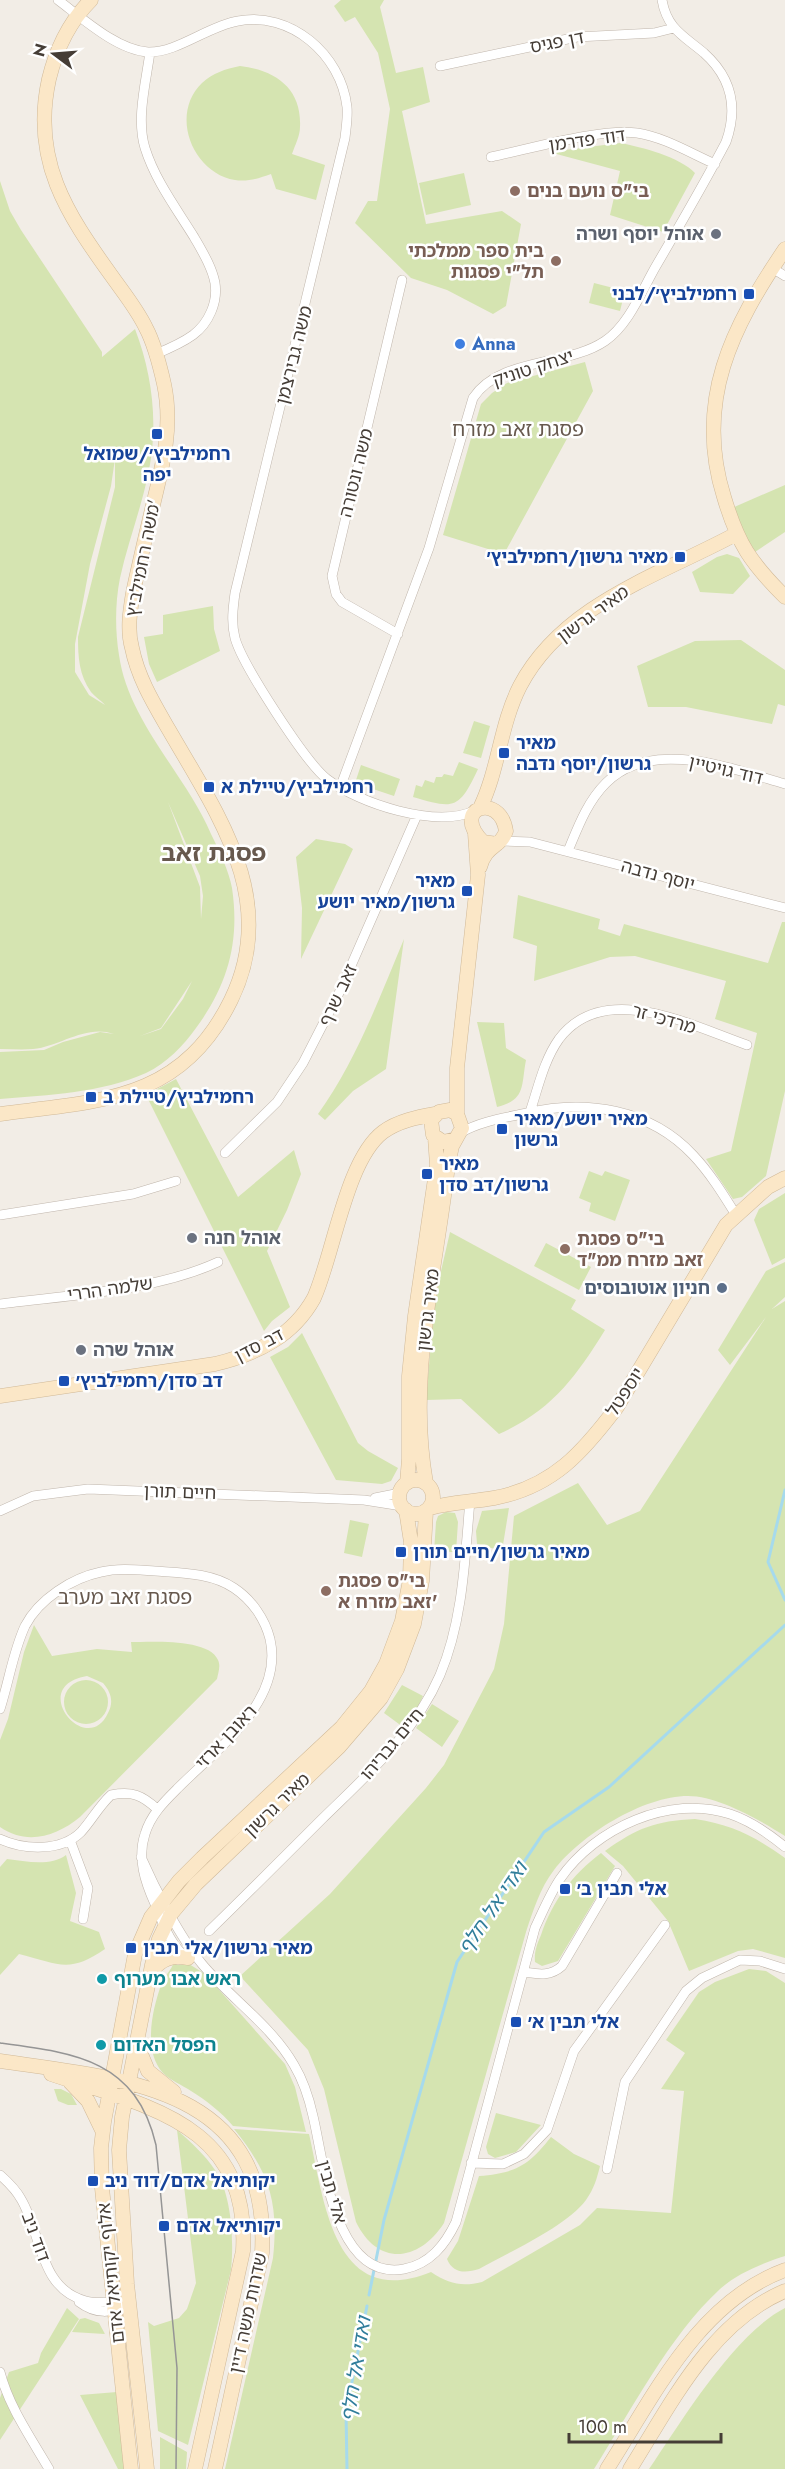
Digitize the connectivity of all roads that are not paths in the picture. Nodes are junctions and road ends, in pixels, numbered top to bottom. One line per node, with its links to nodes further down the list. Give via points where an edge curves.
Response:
1 (58, 0): 4 (street)
2 (91, 0): 4 (street, משה רחמילביץ')
3 (662, 0): 5 (street, יצחק טוניק)
4 (78, 15): 6 (street, via 124,46); 14 (street, משה רחמילביץ', via 59,47 47,91 45,126 50,162 70,216 147,328)
5 (674, 28): 7 (street, דן פגיס, via 654,33 577,37); 9 (street, יצחק טוניק, via 717,67 730,90 731,128)
6 (150, 52): 14 (street, via 142,115 144,145 158,178 202,251 215,280 216,293 214,306 202,327); 20 (street, משה גבירצמן, via 237,21 266,20 295,30 317,45 344,94 345,138 233,608 236,641 249,667 314,766)
7 (440, 66)
8 (491, 157): 9 (street, דוד פדרמן, via 627,132 664,142)
9 (715, 164): 17 (street, יצחק טוניק, via 632,308 605,342 497,376 479,389)
10 (785, 249): 11 (street)
11 (772, 268): 12 (street); 15 (street, via 734,335 714,407 714,461)
12 (785, 276)
13 (402, 279): 17 (street, משה ונטורה, via 332,576 342,602)
14 (156, 354): 34 (street, משה רחמילביץ', via 168,426 133,593 131,646 143,683 224,825 239,861 249,907 244,959 235,992 208,1039 158,1080 113,1098)
15 (736, 534): 16 (street, via 757,568); 18 (street, מאיר גרשון, via 613,595 549,646 529,671 514,700)
16 (785, 597)
17 (398, 634): 20 (street, יצחק טוניק)
18 (492, 778): 23 (street, מאיר גרשון); 24 (street, מאיר גרשון)
19 (785, 784): 27 (street, דוד גויטיין, via 693,760 647,762 607,782 590,804)
20 (340, 788): 21 (street, משה גבירצמן)
21 (417, 815): 22 (street, משה גבירצמן); 39 (street, זאב שרף, via 340,991 303,1064 277,1102)
22 (444, 817): 24 (street, משה גבירצמן); 24 (street, משה גבירצמן, via 467,815)
23 (500, 817): 24 (street, via 488,807); 25 (street, via 506,831); 26 (street, יוסף נדבה)
24 (475, 819): 25 (street, via 483,842); 28 (street, מאיר גרשון)
25 (499, 842): 26 (street, יוסף נדבה); 28 (street, מאיר גרשון, via 485,853)
26 (530, 842): 27 (street, יוסף נדבה)
27 (568, 851): 29 (street, יוסף נדבה)
28 (478, 875): 31 (street, מאיר גרשון)
29 (785, 908)
30 (747, 1045): 33 (street, מרדכי זר, via 637,1009 596,1013 560,1038)
31 (457, 1068): 32 (street, מאיר גרשון); 36 (street, מאיר גרשון)
32 (438, 1112): 36 (street, via 450,1110); 37 (street, דב סדן); 38 (street, via 430,1124)
33 (530, 1112): 35 (street); 43 (street, via 585,1107 616,1111 643,1121 679,1141 693,1154)
34 (0, 1114)
35 (488, 1121): 36 (street); 36 (street)
36 (458, 1126): 38 (street, via 447,1142); 48 (street, מאיר גרשון, via 448,1165 420,1377 419,1435)
37 (391, 1128): 38 (street, via 414,1127); 46 (street, דב סדן, via 369,1147 359,1163 321,1283 310,1305 296,1324 276,1340 247,1355 215,1364)
38 (433, 1134): 47 (street, מאיר גרשון, via 437,1165 415,1316)
39 (225, 1153)
40 (785, 1178): 43 (street, יוספטל, via 768,1187)
41 (176, 1182): 42 (street, via 133,1194)
42 (0, 1215)
43 (736, 1215): 50 (street, יוספטל, via 702,1264 639,1374 584,1450 557,1472 527,1488 494,1498)
44 (218, 1262): 45 (street, שלמה הררי, via 154,1283)
45 (0, 1304)
46 (0, 1396)
47 (405, 1485): 48 (street, via 417,1480); 49 (street, חיים תורן, via 395,1494); 51 (street, via 399,1496)
48 (429, 1486): 50 (street, יוספטל, via 446,1498); 52 (street, via 433,1499)
49 (364, 1500): 51 (street, חיים תורן); 53 (street, חיים תורן, via 88,1489 33,1496)
50 (464, 1501): 52 (street, יוספטל); 64 (street, חיים גבריהו, via 455,1628 441,1674 423,1709 377,1764)
51 (404, 1508): 52 (street, via 416,1514); 60 (street, מאיר גרשון, via 411,1558 407,1600 391,1651 371,1691 331,1739 202,1858)
52 (428, 1509): 62 (street, מאיר גרשון, via 414,1624 381,1698 339,1747 218,1861)
53 (0, 1511)
54 (0, 1709): 55 (street, ראובן ארזי, via 26,1624 44,1603 68,1586 100,1572 133,1570 193,1575 230,1585 251,1603 265,1624 272,1648 267,1684 245,1721)
55 (157, 1809): 57 (street, via 137,1794 111,1795); 60 (street, ראובן ארזי, via 144,1835 141,1857)
56 (0, 1839): 57 (street, via 34,1847)
57 (70, 1840): 61 (street, via 88,1888)
58 (785, 1847): 68 (street, אלי תבין, via 729,1813 674,1809 634,1821 594,1845 562,1876 535,1928)
59 (617, 1873): 68 (street, via 562,1966 546,1975)
60 (160, 1904): 62 (street, ראובן ארזי); 72 (street, מאיר גרשון, via 144,1928 135,1954)
61 (84, 1919)
62 (168, 1920): 65 (street, אלי תבין, via 178,1949); 66 (street, אלי תבין); 69 (street, מאיר גרשון)
63 (665, 1925): 81 (street, via 574,2051 547,2130 524,2154 503,2164)
64 (209, 1931)
65 (188, 1958): 66 (street, אלי תבין); 69 (street, via 170,1957)
66 (202, 1964): 81 (street, אלי תבין, via 271,2034 294,2065 313,2114 334,2209 352,2246 367,2260 400,2270 419,2265 437,2253 456,2222)
67 (785, 1969): 82 (street, via 740,1960 702,1978 686,1991 625,2082)
68 (523, 1972): 81 (street, אלי תבין)
69 (150, 1973): 70 (street, מאיר גרשון)
70 (137, 2043): 75 (street, מאיר גרשון); 78 (street, via 151,2075)
71 (0, 2061): 73 (street, שדרות משה דיין)
72 (116, 2063): 75 (street); 76 (street, מאיר גרשון)
73 (20, 2064): 74 (street, שדרות משה דיין); 76 (street, שדרות משה דיין, via 97,2075)
74 (66, 2079): 76 (street, שדרות משה דיין); 80 (street, via 88,2101)
75 (130, 2082): 76 (street, שדרות משה דיין); 77 (street, מאיר גרשון); 78 (street, שדרות משה דיין); 79 (street)
76 (111, 2085): 77 (street); 80 (street, אלוף יקותיאל אדם)
77 (126, 2100): 79 (street, שדרות משה דיין); 86 (street, אלוף יקותיאל אדם, via 120,2127 119,2165)
78 (192, 2106): 93 (street, שדרות משה דיין, via 213,2120 242,2156 259,2196 263,2222 259,2271)
79 (158, 2111): 92 (street, שדרות משה דיין, via 190,2128 217,2154 237,2192 243,2223 240,2267)
80 (103, 2132): 87 (street, אלוף יקותיאל אדם, via 102,2188)
81 (471, 2163)
82 (607, 2169)
83 (0, 2175): 87 (street, דוד ניב, via 21,2199 52,2278 74,2296)
84 (785, 2270): 94 (street, via 737,2296 697,2334)
85 (785, 2291): 95 (street, via 748,2312 712,2347)
86 (129, 2305): 87 (street, דוד ניב); 91 (street, אלוף יקותיאל אדם)
87 (115, 2307): 90 (street, אלוף יקותיאל אדם)
88 (0, 2372): 89 (street, via 13,2406)
89 (50, 2469)
90 (131, 2469)
91 (147, 2469)
92 (195, 2469)
93 (215, 2469)
94 (607, 2469)
95 (630, 2469)

